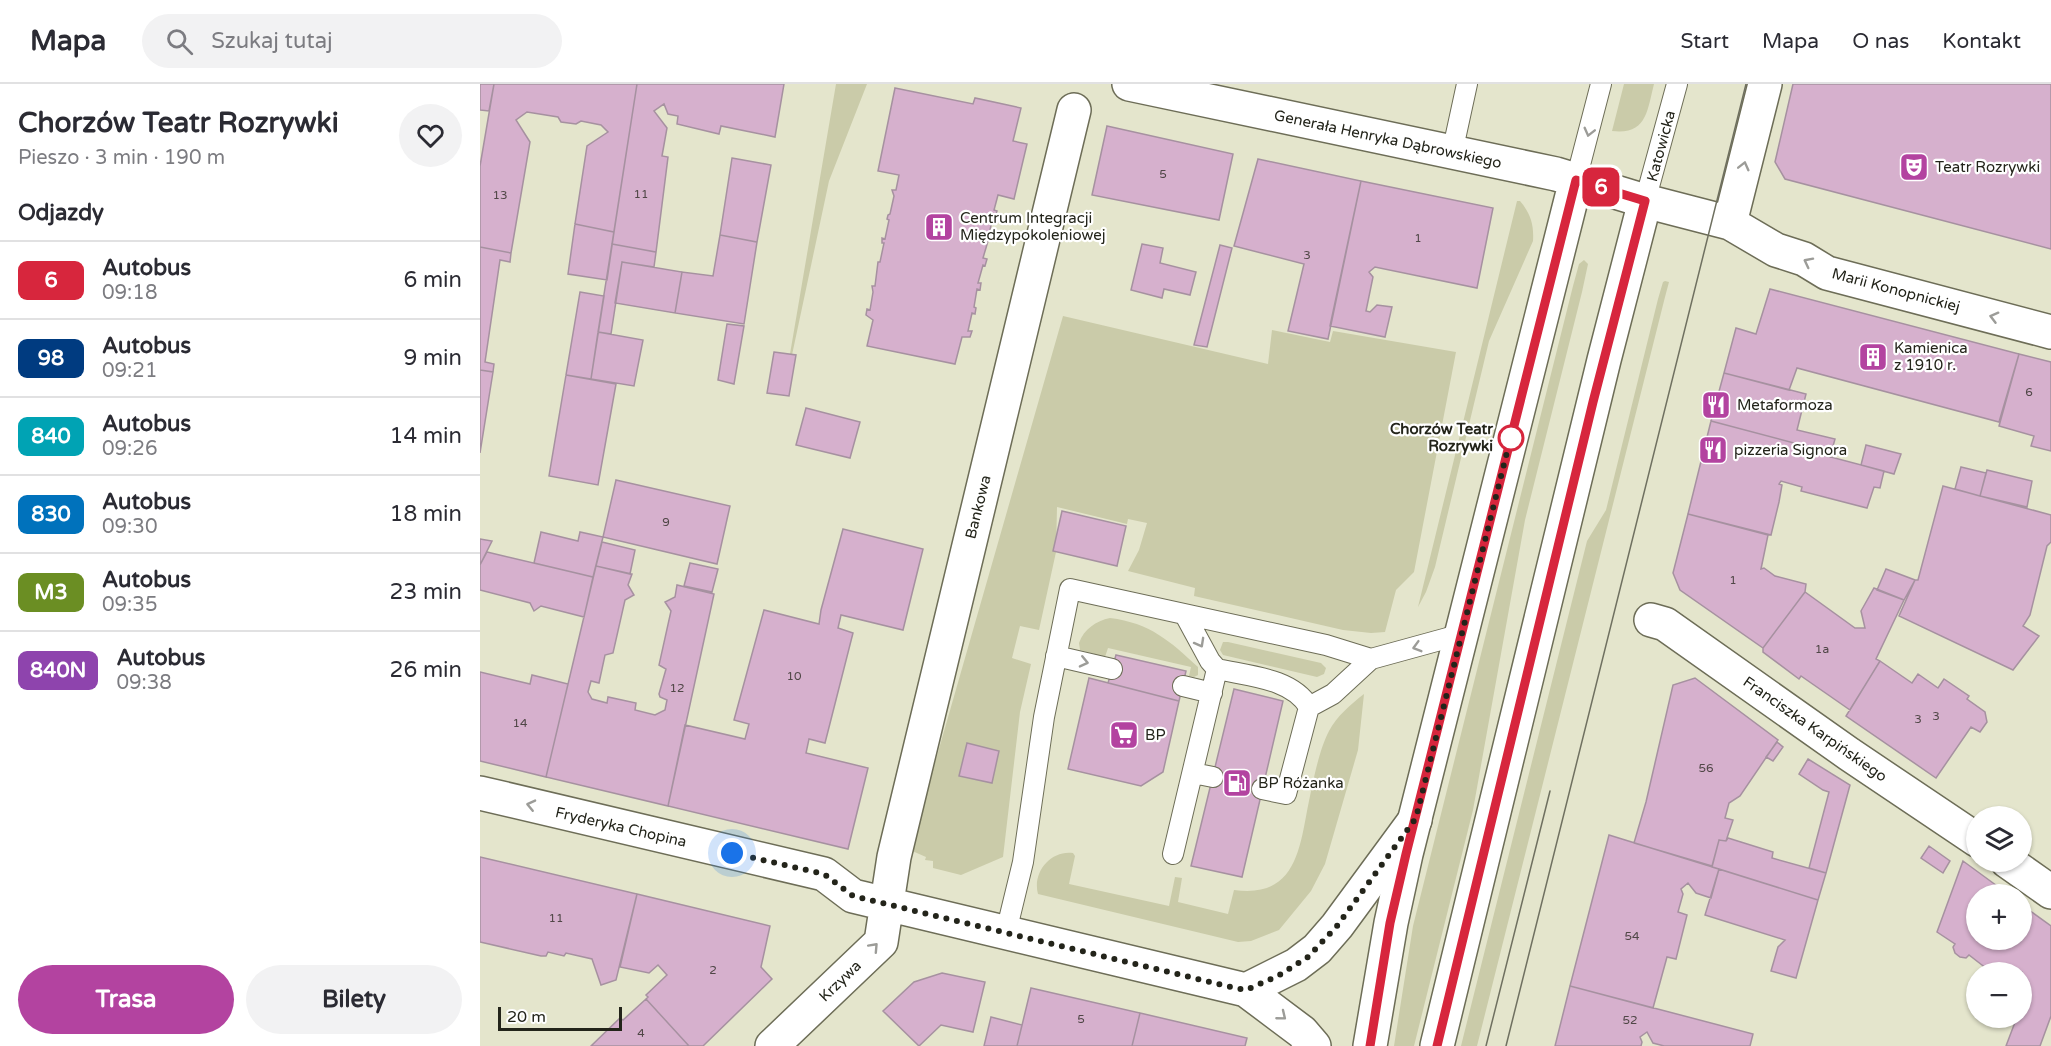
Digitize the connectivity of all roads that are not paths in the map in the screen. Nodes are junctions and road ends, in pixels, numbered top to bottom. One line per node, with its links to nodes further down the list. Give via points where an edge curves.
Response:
1 (1129, 84): 7 (street, Generała Henryka Dąbrowskiego)
2 (1467, 84): 7 (lane)
3 (1601, 84): 8 (lane, one-way to 8)
4 (1677, 84): 9 (lane, Katowicka)
5 (1765, 84): 10 (street, one-way to 5)
6 (1074, 110): 31 (street, Bankowa, via 894,857)
7 (1452, 153): 8 (street, Generała Henryka Dąbrowskiego)
8 (1576, 180): 9 (street, Generała Henryka Dąbrowskiego); 14 (street)
9 (1645, 201): 10 (street, Marii Konopnickiej); 37 (street, Katowicka)
10 (1730, 223): 11 (street, Marii Konopnickiej, one-way to 10, via 1827,273)
11 (2051, 332)
12 (1185, 615): 15 (lane, via 1070,589); 16 (lane, via 1326,645); 18 (lane, one-way to 18)
13 (1651, 620): 27 (street, Franciszka Karpińskiego, via 1665,624)
14 (1462, 634): 16 (lane, one-way to 16); 26 (street)
15 (1056, 656): 17 (lane, one-way to 17); 32 (lane, via 1023,862)
16 (1371, 659): 21 (lane, via 1333,694)
17 (1112, 669)
18 (1218, 669): 20 (lane); 21 (lane, via 1286,686 1304,698)
19 (1183, 686): 20 (lane)
20 (1212, 693): 22 (lane)
21 (1309, 707): 24 (lane, via 1286,794)
22 (1192, 773): 23 (lane); 28 (lane)
23 (1212, 777)
24 (1262, 789)
25 (480, 793): 31 (street, Fryderyka Chopina, one-way to 25, via 853,896 824,874)
26 (1416, 818): 33 (street, via 1317,949 1296,965); 36 (street, via 1390,923)
27 (1966, 833)
28 (1173, 854)
29 (2023, 872): 30 (street)
30 (2051, 892)
31 (888, 905): 32 (street, Fryderyka Chopina); 34 (street, Krzywa, one-way to 31, via 881,942)
32 (1006, 932): 33 (street, Fryderyka Chopina)
33 (1246, 990): 35 (street, one-way to 35, via 1302,1032)
34 (772, 1046)
35 (1314, 1046)
36 (1370, 1046)
37 (1437, 1046)

